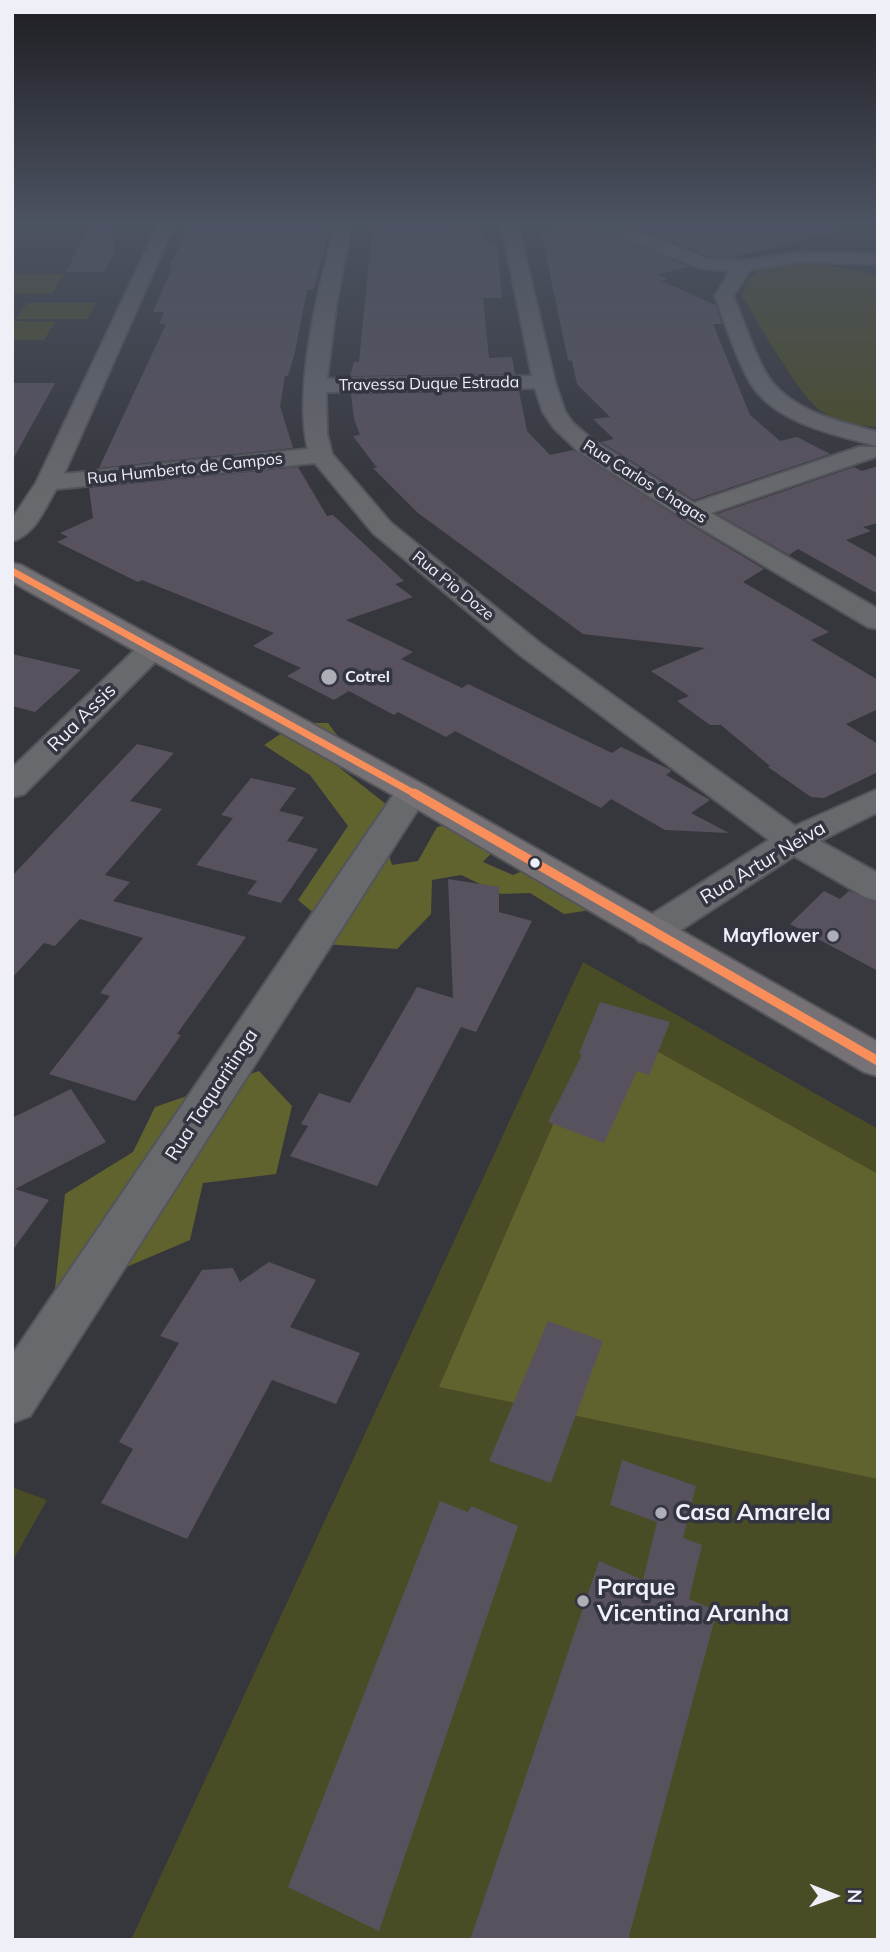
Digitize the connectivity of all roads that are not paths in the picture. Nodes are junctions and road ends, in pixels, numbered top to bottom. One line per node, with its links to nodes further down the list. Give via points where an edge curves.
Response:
1 (126, 312): 9 (street)
2 (328, 312): 6 (street, Rua Pio Doze)
3 (529, 312): 5 (street, Rua Carlos Chagas)
4 (729, 312): 7 (street, via 760,381 777,399)
5 (544, 383): 6 (street, Travessa Duque Estrada); 10 (street, Rua Carlos Chagas, via 565,428)
6 (315, 386): 8 (street, Rua Pio Doze, via 313,425)
7 (874, 450): 10 (street)
8 (321, 454): 9 (street, Rua Humberto de Campos); 18 (street, Rua Pio Doze, via 382,528 530,649)
9 (48, 483): 11 (street)
10 (691, 512): 13 (street, Rua Carlos Chagas)
11 (12, 533)
12 (12, 571): 14 (main road)
13 (878, 621)
14 (152, 649): 15 (street, Rua Assis); 16 (main road)
15 (12, 786)
16 (412, 792): 20 (main road); 22 (street, Rua Taquaritinga)
17 (878, 799): 18 (street, Rua Artur Neiva)
18 (793, 841): 19 (street, Rua Pio Doze); 20 (street, Rua Artur Neiva)
19 (878, 889)
20 (651, 933): 21 (main road)
21 (878, 1061)
22 (12, 1399)

